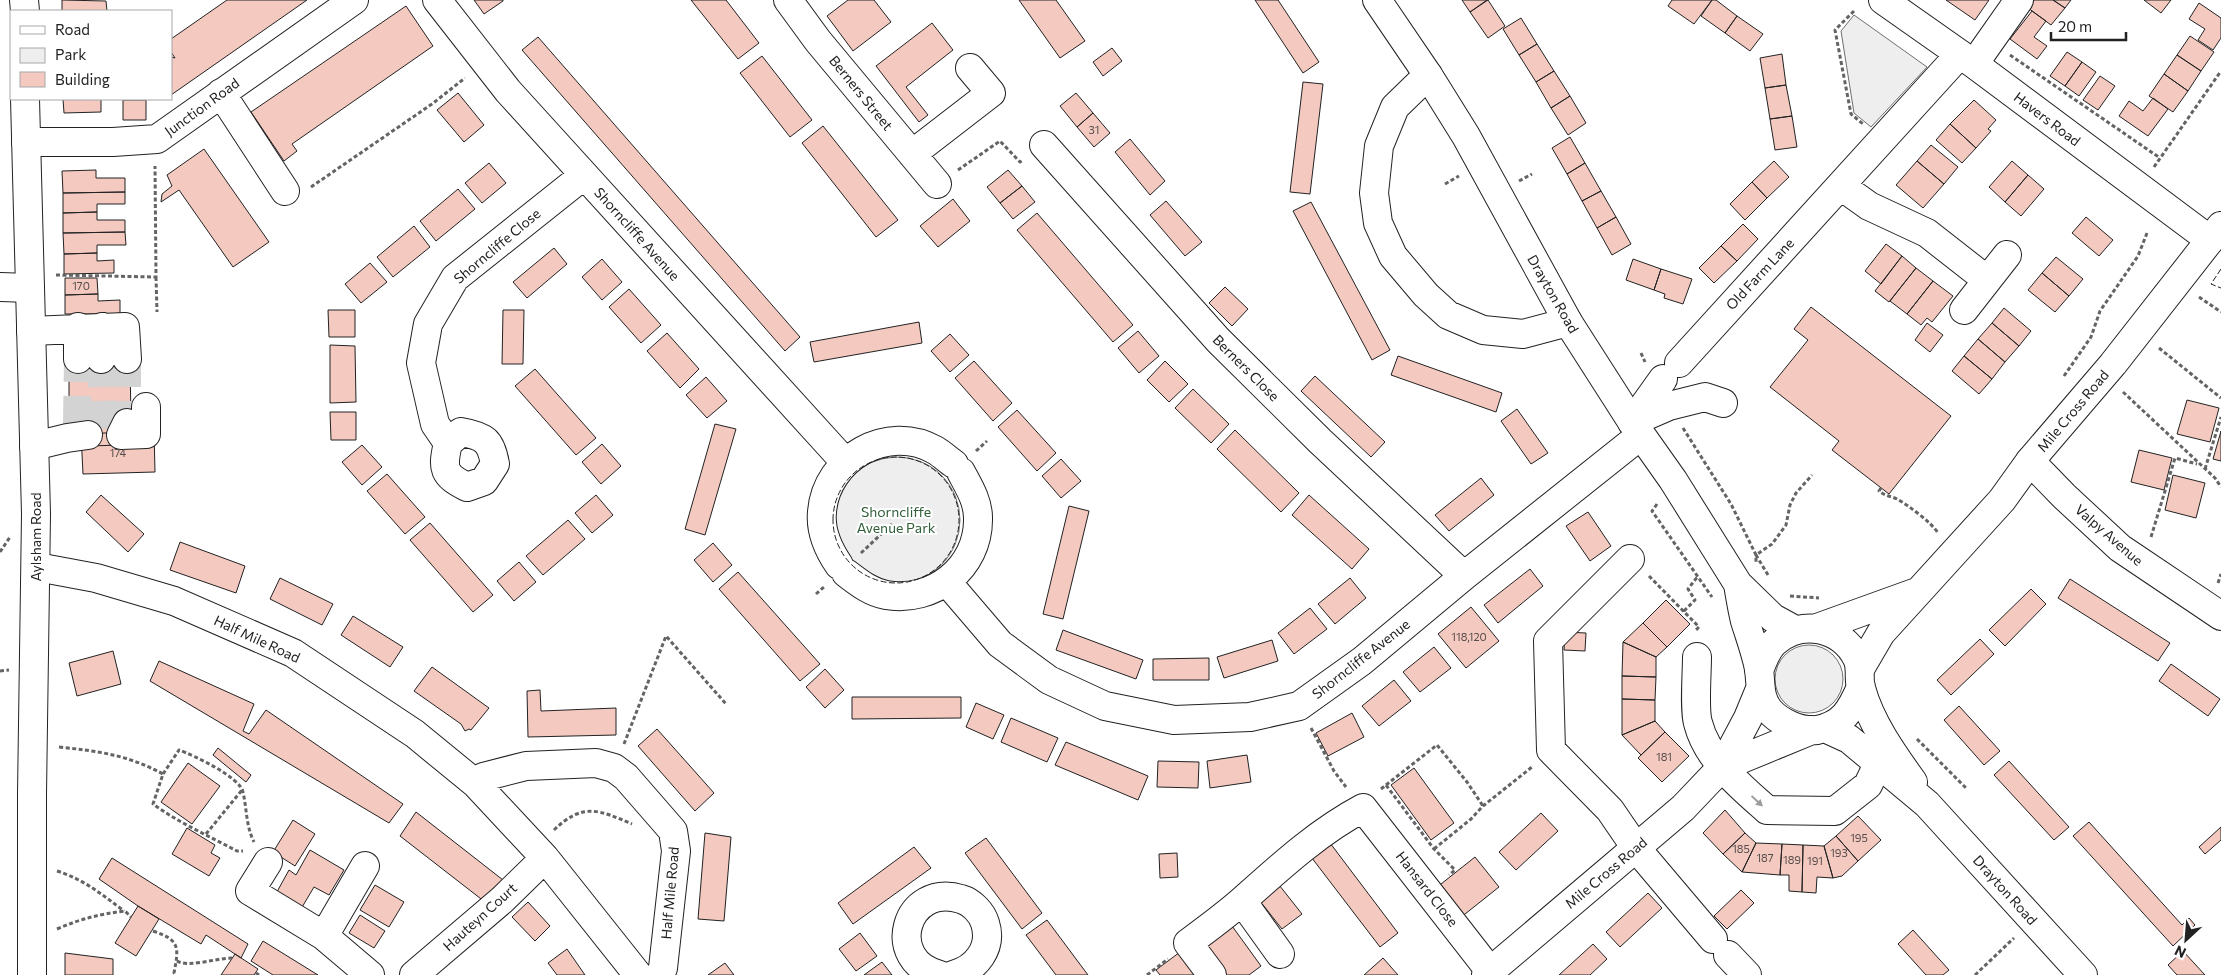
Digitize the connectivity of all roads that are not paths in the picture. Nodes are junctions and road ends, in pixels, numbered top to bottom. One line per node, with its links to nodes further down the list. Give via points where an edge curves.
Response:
1 (354, 0): 10 (street, Junction Road)
2 (437, 0): 15 (street, Shorncliffe Avenue, via 485,62)
3 (1377, 0): 9 (street, Drayton Road)
4 (1883, 0): 7 (street, Havers Road)
5 (2018, 0): 7 (street, Old Farm Lane, via 1991,42)
6 (796, 3): 14 (street, Berners Street)
7 (1967, 59): 17 (street, Old Farm Lane, via 1883,140); 19 (street, Havers Road, via 2141,187)
8 (970, 68): 14 (street, via 991,93)
9 (1428, 75): 25 (street, Drayton Road, via 1470,143); 25 (street, via 1395,107 1379,146 1374,193 1378,223 1393,256 1448,315 1482,330 1523,334)
10 (221, 93): 12 (street, Junction Road, via 157,139); 18 (street)
11 (25, 100): 12 (street, Aylsham Road)
12 (26, 142): 22 (street, Aylsham Road)
13 (1044, 145): 37 (street, Berners Close, via 1218,340)
14 (912, 154): 16 (street, Berners Street)
15 (583, 176): 31 (street, Shorncliffe Close, via 455,278 428,324 421,363 434,424); 34 (street, Shorncliffe Avenue)
16 (937, 184)
17 (1841, 186): 21 (street, via 1869,206 1927,233); 29 (street, Old Farm Lane, via 1671,371)
18 (285, 191)
19 (2216, 233): 33 (street, Mile Cross Road)
20 (2007, 255): 21 (street)
21 (1987, 280): 24 (street)
22 (30, 281): 23 (street); 27 (street, Aylsham Road)
23 (0, 287)
24 (1964, 310)
25 (1568, 322): 29 (street, Drayton Road)
26 (102, 327): 26 (street, via 144,326 113,362); 27 (street)
27 (31, 331): 32 (street, Aylsham Road)
28 (1723, 403): 29 (street, via 1705,397 1669,406)
29 (1637, 429): 37 (street, Shorncliffe Avenue); 40 (street, Drayton Road)
30 (81, 432): 32 (street)
31 (448, 443)
32 (34, 446): 36 (street, Aylsham Road)
33 (2030, 461): 39 (street, Mile Cross Road, via 2002,500); 41 (street, Valpy Avenue, via 2120,548)
34 (845, 462): 38 (street, via 825,493 822,512 828,549 842,569 863,586 884,595 906,597 928,593); 38 (street, via 865,448 896,441 912,442 934,450 957,468 974,494 978,518 975,542 965,565)
35 (1630, 559): 52 (street, via 1548,640 1551,750 1610,810)
36 (36, 567): 49 (street, Half Mile Road, via 96,578 174,601 293,654 415,734); 59 (street, Aylsham Road)
37 (1464, 576): 38 (street, Shorncliffe Avenue, via 1362,661 1299,706 1250,717 1174,720 1104,706 1049,680 1000,644)
38 (947, 582)
39 (1919, 591): 42 (street, Mile Cross Road); 44 (street, Mile Cross Road, via 1881,633)
40 (1746, 592): 42 (street, Drayton Road, via 1773,618); 45 (street, Drayton Road, via 1745,621)
41 (2221, 616)
42 (1806, 629): 44 (street, Drayton Road, via 1831,632 1843,640 1857,658); 45 (street, via 1775,641 1766,654)
43 (1697, 657): 48 (street, via 1697,722 1708,747)
44 (1860, 678): 46 (street, via 1852,709 1834,724); 50 (street, Drayton Road, via 1884,737)
45 (1759, 680): 46 (street, Drayton Road, via 1768,709 1787,725); 48 (street, Mile Cross Road, via 1745,724)
46 (1819, 729): 47 (street, Drayton Road, via 1849,739); 48 (street, Mile Cross Road)
47 (1878, 764): 48 (street, one-way to 47, via 1767,810 1835,811 1868,785); 50 (street, Drayton Road)
48 (1722, 767): 52 (street, Mile Cross Road)
49 (476, 784): 51 (street, Half Mile Road); 63 (street, Half Mile Road, via 483,777 526,766 596,762 614,768 626,777 673,831 676,851 664,968)
50 (1927, 804): 66 (street, Drayton Road)
51 (547, 846): 61 (street, Hauteyn Court, via 502,900); 62 (street, Half Mile Road)
52 (1636, 848): 58 (street, Mile Cross Road); 65 (street)
53 (263, 857): 56 (street, via 250,891)
54 (365, 866): 56 (street)
55 (1242, 901): 57 (street); 58 (street, Hansard Close, via 1304,847 1363,808); 64 (street, via 1188,943)
56 (324, 936): 60 (street)
57 (1280, 954)
58 (1488, 973)
59 (32, 975)
60 (370, 975)
61 (414, 975)
62 (638, 975)
63 (660, 975)
64 (1212, 975)
65 (1747, 975)
66 (2083, 975)

